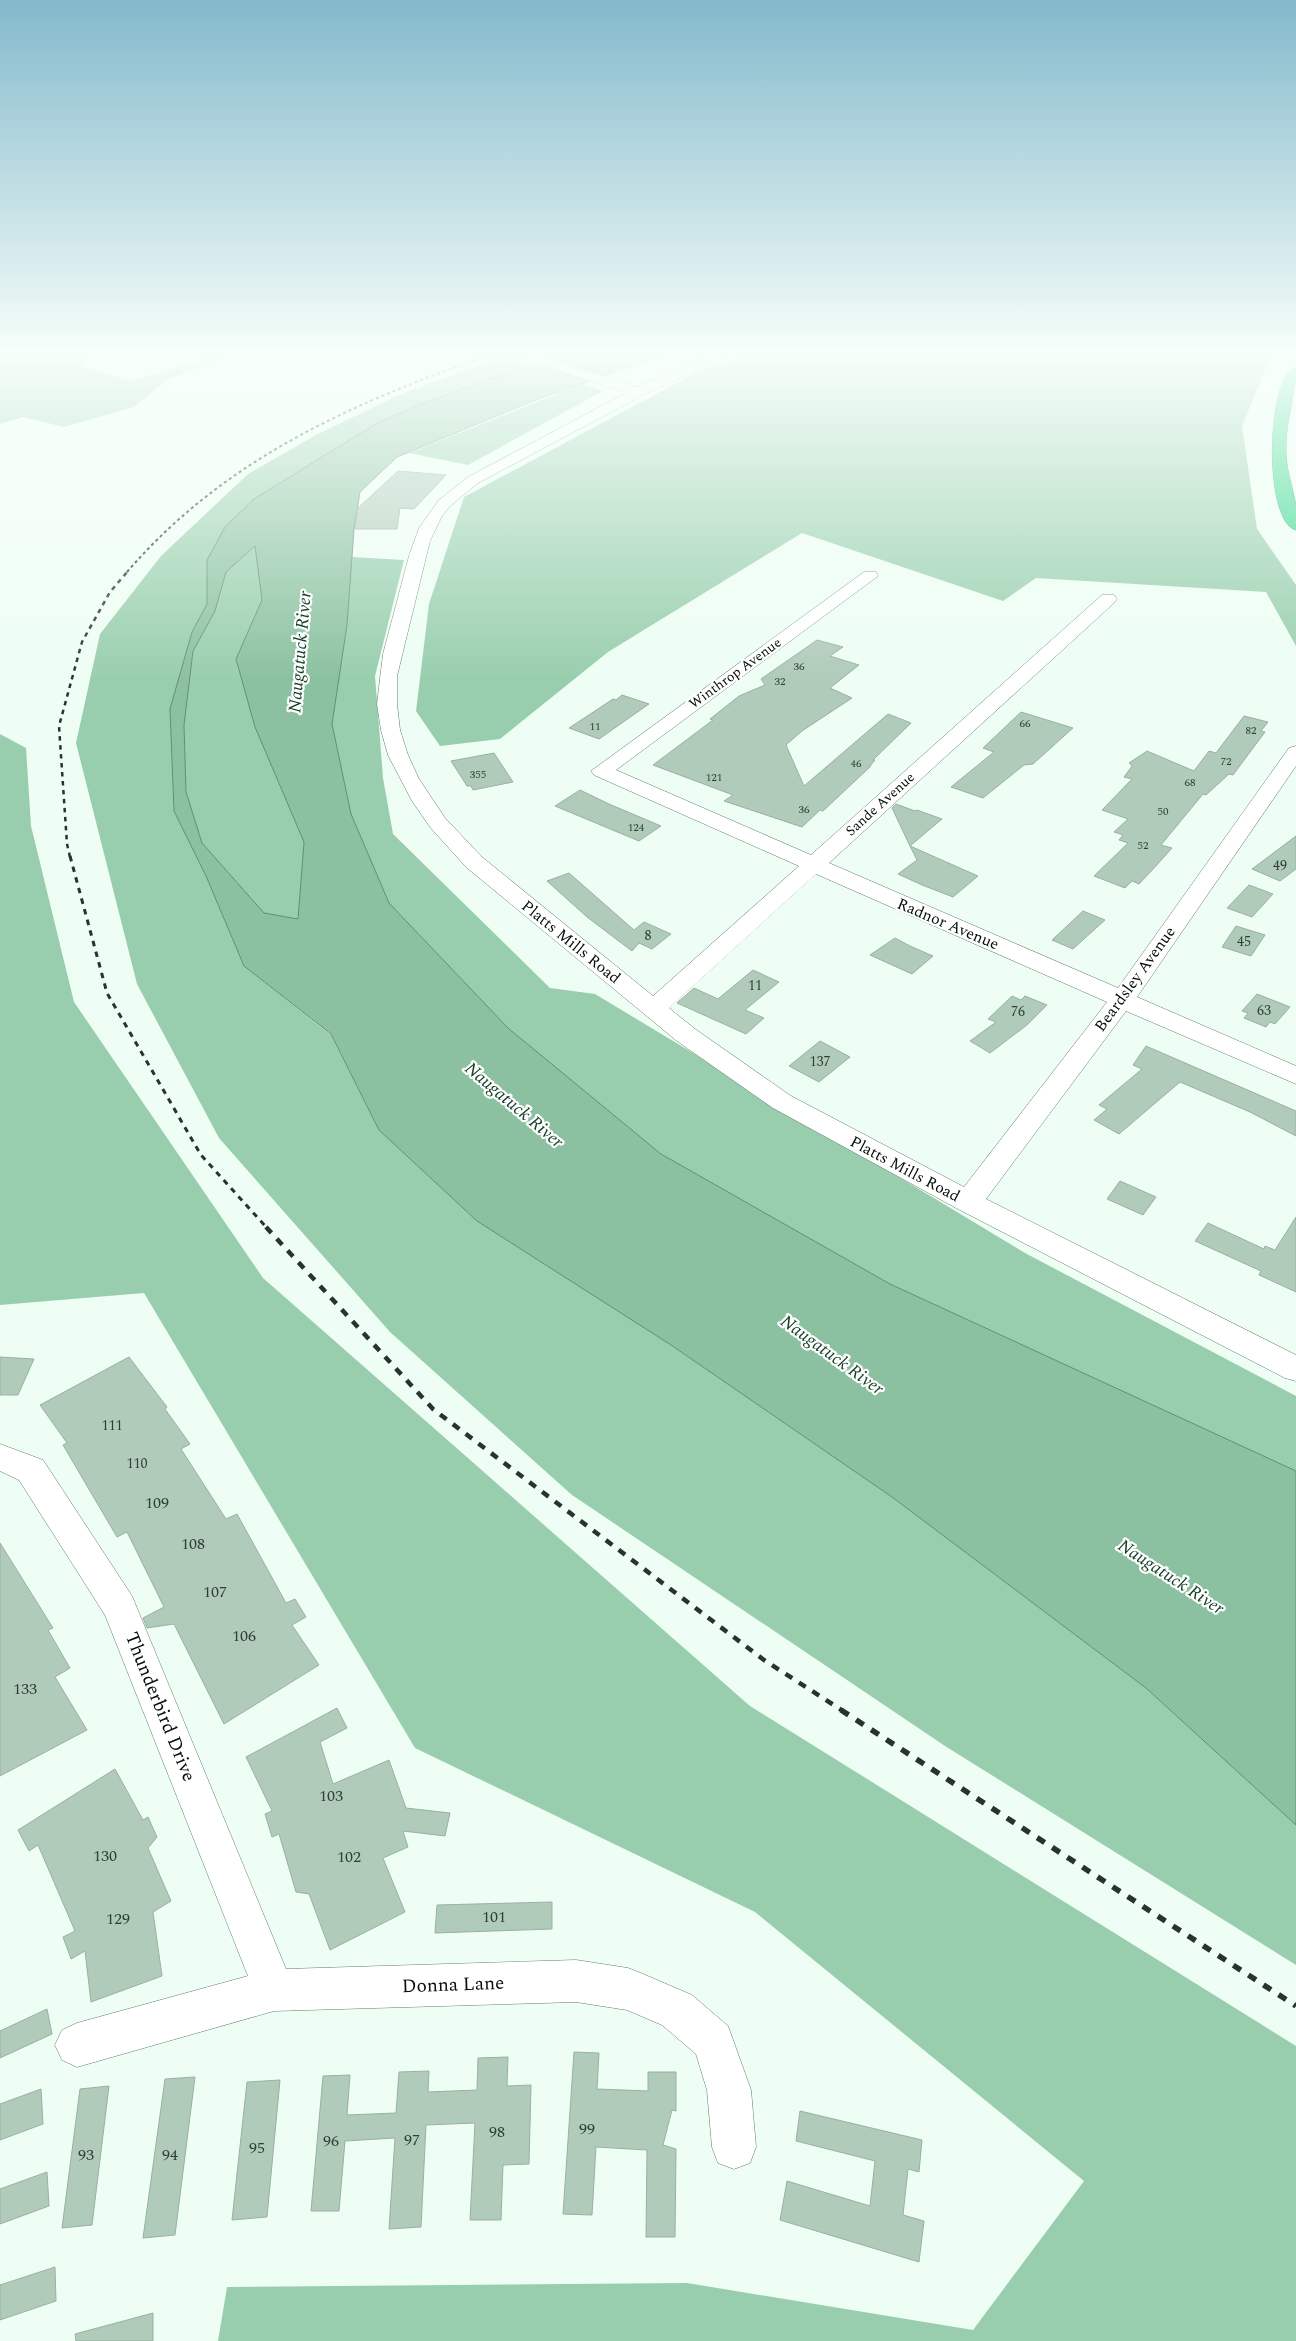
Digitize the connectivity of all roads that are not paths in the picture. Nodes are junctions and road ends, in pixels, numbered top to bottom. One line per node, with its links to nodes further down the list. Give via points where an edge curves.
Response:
1 (506, 462): 10 (street, Platts Mills Road, via 450,496 427,526 417,549 391,657 387,708 390,726 406,771 423,806 435,822 474,862)
2 (1280, 462): 3 (highway)
3 (1296, 525)
4 (870, 576): 7 (street, Winthrop Avenue)
5 (1108, 599): 8 (street, Sande Avenue)
6 (1296, 752): 9 (street, Beardsley Avenue)
7 (600, 771): 8 (street, Radnor Avenue)
8 (812, 865): 9 (street, Radnor Avenue); 10 (street, Sande Avenue)
9 (1122, 1000): 11 (street, Radnor Avenue); 12 (street, Beardsley Avenue)
10 (653, 1009): 12 (street, Platts Mills Road, via 782,1102)
11 (1296, 1076)
12 (968, 1202): 13 (street, Platts Mills Road)
13 (1296, 1369)
14 (0, 1457): 15 (street, Thunderbird Drive, via 31,1470 120,1607)
15 (274, 1990): 16 (street, Donna Lane); 17 (street, Donna Lane, via 576,1981 628,1989 677,2010 712,2041 729,2090)
16 (76, 2045)
17 (734, 2147)

